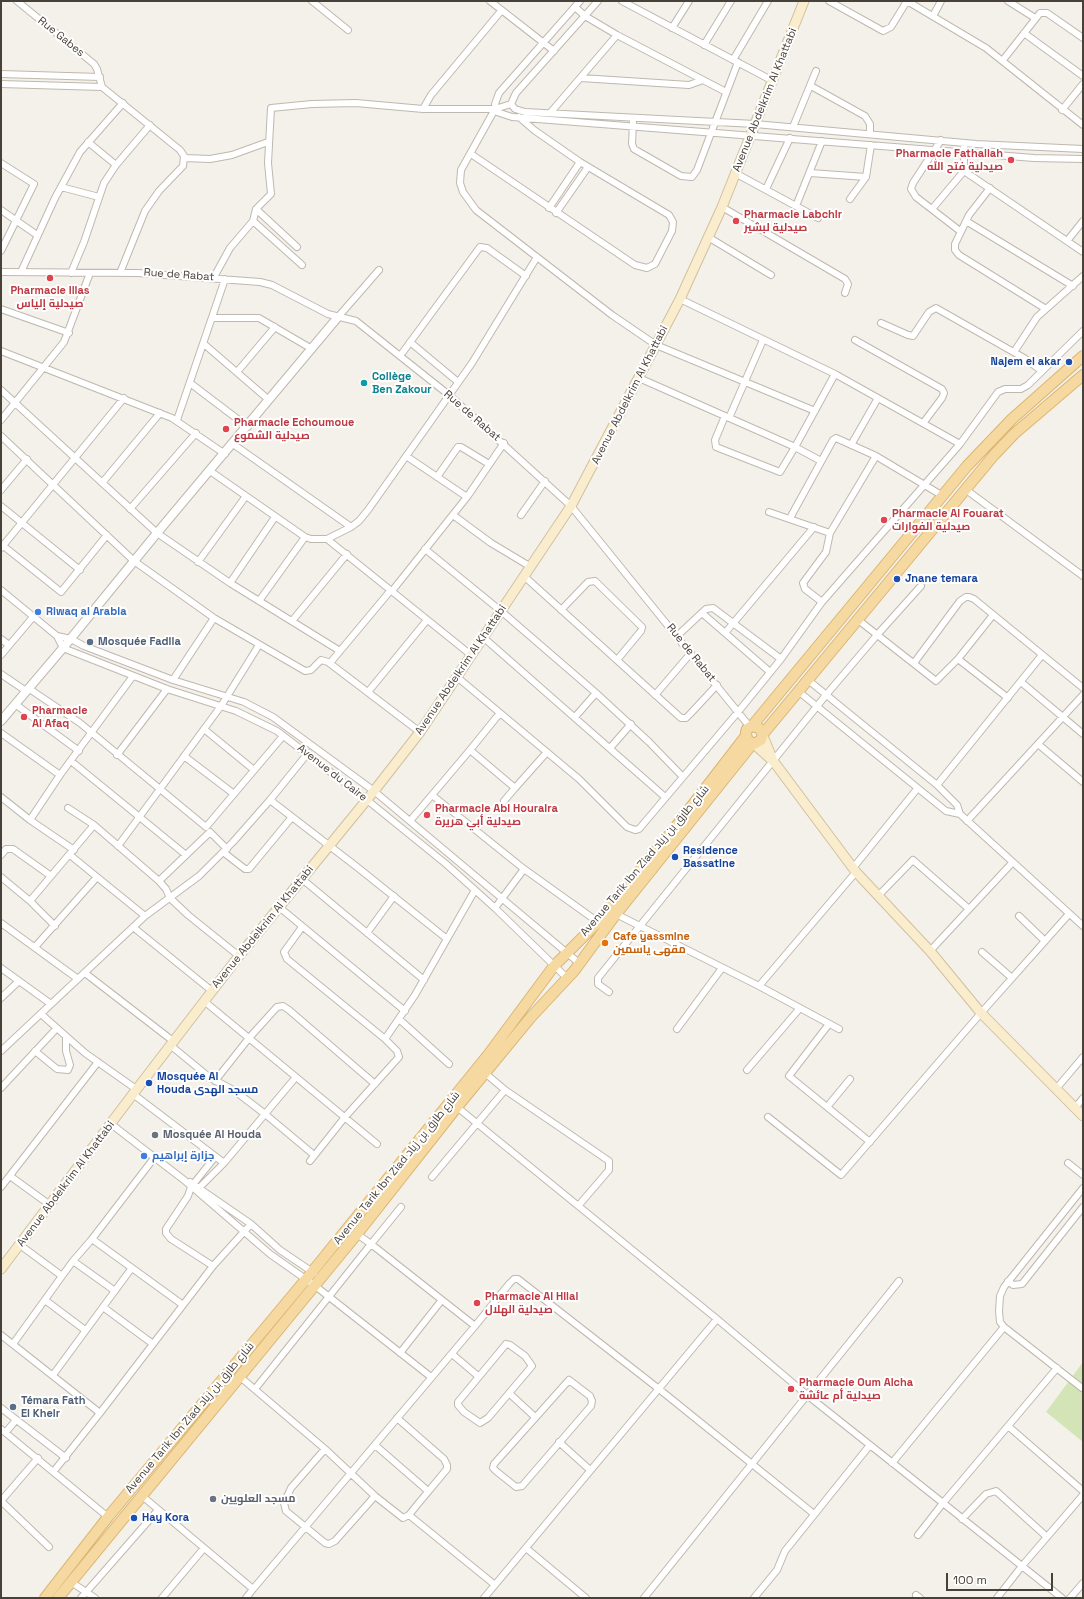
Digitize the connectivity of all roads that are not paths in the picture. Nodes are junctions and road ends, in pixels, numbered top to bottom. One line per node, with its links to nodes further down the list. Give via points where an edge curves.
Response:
1 (17, 1): 33 (street, Rue Gabes, via 94,64)
2 (312, 1): 21 (street)
3 (490, 1): 16 (street)
4 (580, 1): 15 (street)
5 (598, 1): 17 (street)
6 (622, 1): 20 (street)
7 (689, 1): 20 (street)
8 (731, 1): 26 (street)
9 (768, 1): 29 (street)
10 (804, 1): 36 (main road, Avenue Abdelkrim Al Khattabi)
11 (829, 1): 12 (street, via 883,31 891,27)
12 (907, 1): 18 (street)
13 (941, 1): 18 (street)
14 (1008, 1): 19 (street)
15 (575, 7): 17 (street); 25 (street)
16 (501, 11): 25 (street); 44 (street, via 431,95)
17 (585, 16): 23 (street); 27 (street)
18 (933, 16): 28 (street)
19 (1035, 18): 22 (street); 24 (street, via 1040,13 1048,13)
20 (672, 28): 26 (street)
21 (348, 30)
22 (1024, 33): 28 (street); 32 (street)
23 (617, 35): 34 (street); 35 (street)
24 (1083, 38)
25 (544, 43): 27 (street); 45 (street, via 499,93)
26 (704, 45): 29 (street)
27 (554, 51): 43 (street, via 516,93)
28 (1003, 60): 46 (street)
29 (735, 61): 36 (street); 41 (street)
30 (816, 71): 39 (street)
31 (1, 74): 33 (street)
32 (1083, 76)
33 (100, 77): 40 (street)
34 (581, 78): 35 (street, via 689,86); 47 (street)
35 (703, 80): 41 (street)
36 (773, 81): 51 (main road, Avenue Abdelkrim Al Khattabi)
37 (1, 84): 40 (street)
38 (1083, 84): 46 (street)
39 (811, 86): 55 (street); 58 (street, via 865,116 870,124)
40 (102, 87): 42 (street)
41 (726, 92): 50 (street)
42 (123, 103): 52 (street); 62 (street)
43 (511, 104): 45 (street); 47 (street, via 520,111)
44 (423, 109): 45 (street); 63 (street, via 356,103 271,108)
45 (495, 109): 48 (street, via 501,114); 69 (street)
46 (1062, 110): 53 (street)
47 (551, 112): 49 (street)
48 (519, 117): 54 (street); 72 (street)
49 (634, 117): 50 (street); 54 (street)
50 (714, 122): 51 (street); 56 (street)
51 (755, 124): 55 (street); 57 (main road, Avenue Abdelkrim Al Khattabi)
52 (150, 125): 70 (street, via 180,150); 74 (street)
53 (1083, 125)
54 (632, 126): 56 (street); 56 (street, via 634,149 682,176 689,177 698,170)
55 (793, 127): 58 (street)
56 (711, 132): 57 (street)
57 (750, 134): 59 (street); 77 (main road, Avenue Abdelkrim Al Khattabi)
58 (870, 134): 60 (street)
59 (790, 138): 61 (street); 82 (street)
60 (941, 140): 64 (street); 67 (street)
61 (822, 141): 65 (street); 78 (street)
62 (88, 142): 74 (street); 80 (street)
63 (268, 142): 70 (street, via 232,155 210,159); 88 (street, via 271,194)
64 (964, 143): 66 (street); 68 (street)
65 (871, 145): 67 (street); 79 (street)
66 (1083, 149)
67 (935, 150): 68 (street); 90 (street, via 911,189 916,197)
68 (964, 152): 71 (street); 76 (street)
69 (471, 154): 87 (street); 104 (street, via 459,176 466,199 476,210)
70 (185, 158): 111 (street, via 183,166 159,191 145,211)
71 (1083, 159)
72 (580, 162): 75 (street); 87 (street)
73 (1, 163): 93 (street, via 34,184)
74 (116, 165): 83 (street, via 104,183)
75 (588, 167): 91 (street); 91 (street, via 666,212 672,218 672,231 656,264 647,268 635,265)
76 (964, 170): 81 (street); 90 (street)
77 (735, 173): 82 (street); 86 (main road, Avenue Abdelkrim Al Khattabi)
78 (810, 173): 79 (street); 85 (street)
79 (866, 177): 84 (street)
80 (61, 187): 83 (street); 98 (street)
81 (990, 188): 95 (street, via 971,210); 100 (street)
82 (766, 189): 85 (street)
83 (99, 197): 109 (street)
84 (850, 199)
85 (796, 206): 92 (street)
86 (722, 207): 99 (main road, Avenue Abdelkrim Al Khattabi); 118 (street, via 845,279 848,284)
87 (549, 208): 91 (street)
88 (256, 209): 94 (street); 101 (street)
89 (1, 210): 93 (street)
90 (932, 210): 97 (street)
91 (556, 213)
92 (818, 218)
93 (17, 220): 98 (street); 102 (street)
94 (253, 221): 105 (street); 115 (street, via 230,248)
95 (966, 221): 97 (street); 117 (street)
96 (1083, 221): 100 (street)
97 (960, 230): 121 (street, via 954,247 957,253)
98 (37, 235): 108 (street)
99 (708, 237): 112 (street); 119 (main road, Avenue Abdelkrim Al Khattabi)
100 (1067, 241): 103 (street)
101 (297, 247)
102 (1, 251)
103 (1083, 252)
104 (537, 257): 113 (street); 132 (street, via 612,315)
105 (302, 265)
106 (379, 270): 122 (street)
107 (1, 272): 108 (street, Rue de Rabat)
108 (21, 272): 109 (street, Rue de Rabat)
109 (71, 273): 110 (street, Rue de Rabat)
110 (90, 273): 111 (street, Rue de Rabat); 127 (street)
111 (120, 273): 115 (street, Rue de Rabat)
112 (771, 275)
113 (526, 276): 130 (street, via 487,248 480,247); 144 (street)
114 (1083, 276): 117 (street)
115 (214, 278): 116 (street, Rue de Rabat)
116 (225, 279): 122 (street, Rue de Rabat, via 272,285 321,311); 123 (street)
117 (1073, 286): 121 (street)
118 (845, 293)
119 (680, 299): 128 (street); 132 (main road, Avenue Abdelkrim Al Khattabi)
120 (1, 309): 127 (street)
121 (1046, 309): 135 (street, via 1027,330)
122 (338, 317): 133 (street); 136 (street, Rue de Rabat, via 356,321)
123 (213, 318): 125 (street, via 254,317); 131 (street)
124 (881, 323): 135 (street, via 913,336 929,312 936,308)
125 (276, 327): 133 (street); 140 (street)
126 (1083, 331): 139 (street)
127 (68, 333): 138 (street, via 60,349)
128 (763, 340): 141 (street); 145 (street)
129 (855, 340): 158 (street, via 942,389 942,398)
130 (410, 342): 136 (street); 144 (street)
131 (204, 344): 140 (street); 146 (street)
132 (656, 345): 143 (main road, Avenue Abdelkrim Al Khattabi); 145 (street)
133 (312, 349): 151 (street)
134 (1, 351): 138 (street)
135 (1014, 352): 139 (street)
136 (400, 356): 148 (street, Rue de Rabat)
137 (1083, 356): 183 (main road, via 992,438)
138 (44, 367): 149 (street); 152 (street)
139 (1042, 371): 165 (street, via 1024,388 999,391)
140 (237, 372): 151 (street)
141 (835, 374): 150 (street); 153 (street)
142 (1083, 375): 180 (main road, via 1014,434)
143 (639, 378): 155 (street); 186 (main road, Avenue Abdelkrim Al Khattabi)
144 (458, 382): 148 (street)
145 (746, 382): 153 (street); 155 (street)
146 (190, 383): 157 (street); 159 (street)
147 (1, 390): 152 (street)
148 (449, 395): 162 (street, Rue de Rabat); 168 (street)
149 (124, 398): 154 (street); 170 (street)
150 (878, 398): 158 (street); 164 (street)
151 (269, 400): 159 (street)
152 (14, 404): 156 (street); 170 (street)
153 (815, 411): 166 (street)
154 (160, 413): 157 (street); 178 (street)
155 (727, 417): 166 (street); 166 (street, via 715,440 718,450 780,472)
156 (1, 420)
157 (177, 420): 160 (street)
158 (924, 422): 165 (street)
159 (248, 427): 163 (street)
160 (196, 434): 167 (street); 187 (street)
161 (1, 436): 171 (street)
162 (504, 443): 173 (street); 176 (street, Rue de Rabat)
163 (233, 444): 167 (street); 194 (street)
164 (851, 444): 169 (street); 172 (street, via 838,438 834,439)
165 (960, 444): 179 (street)
166 (795, 447): 172 (street)
167 (225, 454): 174 (street)
168 (406, 456): 175 (street); 194 (street, via 364,516)
169 (876, 456): 179 (street); 197 (street)
170 (74, 457): 177 (street); 178 (street)
171 (27, 459): 177 (street); 181 (street)
172 (821, 461): 192 (street)
173 (489, 464): 175 (street, via 464,448 458,447); 184 (street)
174 (210, 471): 182 (street); 196 (street)
175 (437, 477): 184 (street)
176 (545, 481): 186 (street, Rue de Rabat); 190 (street)
177 (52, 483): 193 (street); 198 (street)
178 (102, 483): 187 (street)
179 (924, 485): 183 (street); 215 (street)
180 (965, 489): 208 (street); 222 (main road)
181 (1, 490)
182 (246, 496): 191 (street); 205 (street)
183 (943, 496): 274 (main road)
184 (467, 497): 189 (street)
185 (1, 506): 193 (street)
186 (571, 506): 206 (main road, Avenue Abdelkrim Al Khattabi); 229 (street, Rue de Rabat)
187 (130, 509): 196 (street)
188 (769, 512): 192 (street)
189 (453, 515): 202 (street); 206 (street, via 491,543)
190 (521, 515)
191 (275, 517): 199 (street); 210 (street)
192 (790, 518): 195 (street)
193 (22, 522): 201 (street); 207 (street)
194 (351, 527): 200 (street)
195 (814, 527): 197 (street); 225 (street)
196 (157, 533): 204 (street); 205 (street)
197 (830, 533): 215 (street, via 826,552 803,583 805,588)
198 (107, 535): 204 (street); 207 (street)
199 (305, 537): 200 (street); 214 (street)
200 (327, 539): 203 (street)
201 (2, 546): 207 (street, via 60,592)
202 (425, 549): 213 (street); 216 (street)
203 (347, 554): 213 (street); 224 (street)
204 (134, 561): 221 (street); 232 (street)
205 (198, 562): 210 (street)
206 (531, 567): 209 (main road, Avenue Abdelkrim Al Khattabi)
207 (80, 570)
208 (1083, 576)
209 (525, 577): 216 (main road, Avenue Abdelkrim Al Khattabi); 217 (street)
210 (230, 583): 214 (street)
211 (921, 586): 227 (street)
212 (1, 590): 220 (street, Avenue du Caire)
213 (391, 590): 223 (street); 236 (street)
214 (259, 601): 224 (street)
215 (822, 602): 241 (street)
216 (501, 610): 230 (main road, Avenue Abdelkrim Al Khattabi); 259 (street)
217 (561, 610): 243 (street); 243 (street, via 588,582 595,581 642,627)
218 (702, 614): 225 (street, via 708,608 713,608); 226 (street); 229 (street)
219 (993, 615): 240 (street); 242 (street); 245 (street, via 974,599 966,597 960,601)
220 (33, 617): 228 (street, Avenue du Caire); 233 (street)
221 (214, 618): 234 (street); 250 (street)
222 (857, 619): 227 (street); 251 (main road)
223 (427, 620): 239 (street); 258 (street)
224 (292, 621): 236 (street)
225 (734, 624): 226 (street); 241 (street)
226 (725, 634): 246 (street)
227 (877, 635): 245 (street); 261 (street)
228 (57, 636): 232 (street, Avenue du Caire); 235 (street, Avenue du Caire)
229 (677, 636): 237 (street, Rue de Rabat)
230 (484, 638): 239 (main road, Avenue Abdelkrim Al Khattabi); 270 (street)
231 (1, 639): 233 (street)
232 (71, 639): 235 (street); 250 (street, Avenue du Caire)
233 (9, 645): 238 (street)
234 (259, 645): 244 (street, via 305,671 311,670 321,660); 263 (street)
235 (63, 648): 248 (street, Avenue du Caire); 255 (street)
236 (340, 651): 244 (street)
237 (691, 653): 253 (street, Rue de Rabat); 260 (street)
238 (1, 655)
239 (471, 655): 249 (main road, Avenue Abdelkrim Al Khattabi)
240 (1042, 656): 252 (street); 254 (street)
241 (781, 659): 246 (street)
242 (958, 659): 245 (street, via 936,681); 264 (street)
243 (617, 660): 260 (street)
244 (330, 663): 258 (street)
245 (914, 663)
246 (770, 672): 268 (street)
247 (1, 674): 255 (street)
248 (133, 676): 256 (street, Avenue du Caire); 278 (street)
249 (457, 676): 269 (street); 276 (main road, Avenue Abdelkrim Al Khattabi)
250 (173, 680): 263 (street, Avenue du Caire)
251 (808, 680): 257 (main road); 261 (street)
252 (1021, 682): 264 (street); 271 (street)
253 (717, 685): 260 (street, via 692,713 684,718 679,717); 268 (street, Rue de Rabat)
254 (1083, 688)
255 (27, 689): 265 (street); 278 (street)
256 (167, 689): 266 (street, Avenue du Caire); 289 (street)
257 (798, 691): 267 (street); 280 (main road)
258 (368, 692): 276 (street)
259 (596, 693): 270 (street); 273 (street)
260 (655, 695)
261 (826, 695): 267 (street); 297 (street)
262 (1083, 695): 271 (street)
263 (227, 696): 266 (street); 301 (street, Avenue du Caire, via 273,717)
264 (1008, 698): 297 (street)
265 (15, 704): 272 (street); 286 (street)
266 (221, 706): 275 (street); 281 (street, Avenue du Caire, via 246,715)
267 (818, 707): 291 (street); 300 (street)
268 (738, 712): 274 (street, Rue de Rabat); 295 (street)
269 (500, 713): 285 (street); 287 (street)
270 (576, 717): 284 (street)
271 (1063, 717): 279 (street); 283 (street)
272 (2, 718)
273 (631, 724): 284 (street); 295 (street)
274 (751, 727): 280 (main road, via 759,728); 282 (main road, via 746,732)
275 (204, 729): 290 (street); 293 (street)
276 (420, 732): 301 (main road, Avenue Abdelkrim Al Khattabi)
277 (1, 733): 294 (street)
278 (92, 733): 286 (street); 289 (street)
279 (1083, 734)
280 (763, 735): 282 (main road, via 761,740); 291 (main road)
281 (283, 736): 288 (street, Avenue du Caire); 293 (street)
282 (751, 741): 291 (main road); 341 (main road, Avenue Tarik Ibn Ziad شارع طارق بن زياد); 345 (main road, Avenue Tarik Ibn Ziad شارع طارق بن زياد)
283 (1038, 744): 296 (street); 315 (street)
284 (610, 748): 305 (street)
285 (470, 750): 299 (street); 303 (street)
286 (79, 751): 292 (street)
287 (547, 752): 299 (street); 305 (street, via 579,778 626,827 631,829 637,830 643,825)
288 (308, 753): 306 (street); 307 (street, Avenue du Caire)
289 (117, 754): 298 (street)
290 (184, 756): 298 (street); 302 (street)
291 (773, 760): 326 (main road); 348 (street)
292 (71, 762): 294 (street); 311 (street)
293 (254, 770): 302 (street)
294 (60, 776): 313 (street)
295 (683, 777): 305 (street)
296 (1083, 782)
297 (937, 785): 310 (street, via 956,805)
298 (160, 788): 311 (street); 317 (street)
299 (515, 788): 308 (street)
300 (917, 789): 310 (street, via 946,812); 326 (street)
301 (374, 791): 307 (main road, Avenue Abdelkrim Al Khattabi); 314 (street, Avenue du Caire)
302 (234, 794): 317 (street)
303 (432, 795): 314 (street); 325 (street)
304 (1, 797): 313 (street)
305 (665, 797)
306 (270, 800): 312 (street); 320 (street)
307 (367, 800): 319 (main road, Avenue Abdelkrim Al Khattabi); 332 (street, Avenue du Caire)
308 (504, 801)
309 (68, 808): 316 (street)
310 (960, 814): 315 (street)
311 (140, 816): 318 (street); 323 (street)
312 (292, 817): 319 (street); 320 (street, via 247,870)
313 (30, 820): 321 (street)
314 (410, 821): 336 (street, Avenue du Caire)
315 (967, 821): 324 (street)
316 (94, 826): 318 (street); 321 (street)
317 (208, 829): 320 (street); 323 (street)
318 (118, 846): 331 (street)
319 (330, 846): 330 (main road, Avenue Abdelkrim Al Khattabi); 333 (street)
320 (225, 850): 335 (street, via 199,876)
321 (72, 853): 327 (street); 329 (street)
322 (1, 855): 327 (street, via 6,849 14,849)
323 (186, 855): 331 (street)
324 (1012, 862): 340 (street); 342 (street)
325 (524, 869): 336 (street); 345 (street)
326 (855, 870): 334 (main road); 370 (street)
327 (50, 876): 337 (street)
328 (1, 877): 337 (street)
329 (97, 877): 343 (street); 347 (street)
330 (302, 879): 338 (main road, Avenue Abdelkrim Al Khattabi); 352 (street)
331 (159, 881): 335 (street)
332 (475, 890): 339 (street, Avenue du Caire); 353 (street)
333 (394, 896): 352 (street); 353 (street)
334 (878, 896): 340 (street, via 913,860); 356 (main road)
335 (170, 898): 343 (street); 359 (street)
336 (501, 899): 339 (street); 358 (street, Avenue du Caire)
337 (30, 901): 347 (street)
338 (279, 907): 351 (street); 359 (main road, Avenue Abdelkrim Al Khattabi)
339 (495, 908): 361 (street, Avenue du Caire)
340 (969, 909): 356 (street)
341 (616, 914): 348 (street); 360 (main road, Avenue Tarik Ibn Ziad شارع طارق بن زياد)
342 (1069, 914): 349 (street); 354 (street)
343 (145, 916): 350 (street)
344 (1019, 916): 354 (street)
345 (598, 922): 358 (main road, Avenue Tarik Ibn Ziad شارع طارق بن زياد)
346 (1, 923): 355 (street)
347 (55, 926): 355 (street)
348 (641, 926): 363 (street); 372 (street, via 598,978 598,984)
349 (1083, 926)
350 (133, 927): 364 (street); 371 (street)
351 (302, 927): 377 (street); 387 (street, via 286,950 285,957)
352 (367, 933): 368 (street)
353 (447, 939): 368 (street)
354 (1045, 941): 365 (street)
355 (35, 947): 366 (street)
356 (930, 951): 378 (main road)
357 (982, 952): 365 (street)
358 (567, 953): 360 (street, Avenue du Caire); 361 (main road, Avenue Tarik Ibn Ziad شارع طارق بن زياد)
359 (239, 956): 371 (main road, Avenue Abdelkrim Al Khattabi)
360 (579, 963): 367 (main road, Avenue Tarik Ibn Ziad شارع طارق بن زياد)
361 (554, 966): 367 (street, Avenue du Caire); 443 (main road, Avenue Tarik Ibn Ziad شارع طارق بن زياد, via 488,1055)
362 (1, 968): 369 (street)
363 (722, 968): 370 (street); 383 (street)
364 (86, 973): 366 (street); 388 (street)
365 (1012, 978): 378 (street)
366 (78, 979): 375 (street)
367 (568, 979): 395 (main road, Avenue Tarik Ibn Ziad شارع طارق بن زياد, via 531,1017)
368 (424, 980): 377 (street)
369 (19, 981): 373 (street); 375 (street)
370 (759, 986): 376 (street)
371 (212, 991): 374 (main road, Avenue Abdelkrim Al Khattabi)
372 (609, 992)
373 (1, 998)
374 (204, 1001): 386 (street); 388 (main road, Avenue Abdelkrim Al Khattabi)
375 (51, 1004): 379 (street)
376 (800, 1008): 381 (street); 394 (street)
377 (406, 1011): 380 (street)
378 (981, 1013): 402 (main road); 414 (street)
379 (41, 1014): 382 (street); 389 (street)
380 (399, 1020): 387 (street); 393 (street)
381 (829, 1024): 384 (street); 406 (street, via 789,1076)
382 (56, 1029): 385 (street); 390 (street)
383 (677, 1029)
384 (839, 1029)
385 (66, 1038): 390 (street, via 70,1065 68,1070 58,1069); 392 (street)
386 (249, 1038): 396 (street); 398 (street); 399 (street, via 277,1008 286,1007)
387 (385, 1039): 399 (street, via 399,1056)
388 (171, 1043): 398 (street); 403 (main road, Avenue Abdelkrim Al Khattabi)
389 (1, 1051)
390 (35, 1051): 400 (street)
391 (1083, 1057): 402 (street)
392 (98, 1062): 403 (street); 423 (street)
393 (449, 1064)
394 (747, 1070)
395 (485, 1073): 401 (street); 405 (main road, Avenue Tarik Ibn Ziad شارع طارق بن زياد)
396 (296, 1077): 408 (street); 410 (street)
397 (850, 1079): 406 (street)
398 (215, 1081): 408 (street, via 235,1091)
399 (375, 1084): 410 (street)
400 (1, 1088)
401 (505, 1090): 412 (street); 429 (street, via 609,1161 609,1170)
402 (1056, 1090): 407 (main road)
403 (134, 1091): 413 (main road, Avenue Abdelkrim Al Khattabi); 417 (street)
404 (1083, 1098): 407 (street)
405 (457, 1107): 412 (street); 434 (main road, Avenue Tarik Ibn Ziad شارع طارق بن زياد)
406 (827, 1107): 414 (street)
407 (1075, 1108): 409 (main road)
408 (265, 1114): 416 (street); 420 (street)
409 (1083, 1116)
410 (345, 1117): 415 (street); 416 (street)
411 (768, 1117): 414 (street, via 841,1175)
412 (477, 1122): 424 (street); 429 (street)
413 (111, 1124): 418 (street); 428 (main road, Avenue Abdelkrim Al Khattabi)
414 (870, 1142)
415 (377, 1144)
416 (314, 1155): 419 (street)
417 (216, 1157): 420 (street); 426 (street)
418 (154, 1158): 426 (street); 435 (street)
419 (310, 1161)
420 (224, 1163): 426 (street)
421 (1068, 1163): 422 (street)
422 (1083, 1175)
423 (10, 1176): 425 (street); 428 (street)
424 (432, 1177)
425 (1, 1187)
426 (195, 1187): 432 (street); 433 (street); 440 (street, via 166,1229 166,1233 171,1239)
427 (1083, 1188): 445 (street)
428 (50, 1205): 437 (main road, Avenue Abdelkrim Al Khattabi)
429 (579, 1205): 452 (street)
430 (401, 1207): 436 (street)
431 (1083, 1207): 445 (street, via 1022,1284 1013,1285)
432 (251, 1224): 433 (street); 443 (street)
433 (245, 1232): 440 (street); 443 (street, via 275,1258)
434 (357, 1234): 436 (street); 443 (main road, Avenue Tarik Ibn Ziad شارع طارق بن زياد)
435 (92, 1239): 438 (street); 441 (street)
436 (370, 1244): 447 (street); 449 (street)
437 (20, 1245): 439 (main road, Avenue Abdelkrim Al Khattabi); 442 (street)
438 (74, 1261): 442 (street); 446 (street)
439 (2, 1266)
440 (213, 1266): 450 (street)
441 (131, 1269): 446 (street); 450 (street)
442 (62, 1276): 448 (street)
443 (313, 1279): 447 (street); 463 (main road, Avenue Tarik Ibn Ziad شارع طارق بن زياد); 499 (main road, Avenue Tarik Ibn Ziad شارع طارق بن زياد)
444 (899, 1281): 470 (street)
445 (1008, 1281): 454 (street, via 1000,1296 1000,1322)
446 (115, 1291): 451 (street)
447 (328, 1297): 459 (street); 467 (street)
448 (45, 1300): 455 (street); 457 (street)
449 (441, 1301): 453 (street); 459 (street)
450 (182, 1305): 458 (street)
451 (103, 1307): 455 (street); 458 (street)
452 (717, 1319): 468 (street); 470 (street)
453 (475, 1326): 460 (street); 468 (street, via 509,1284 518,1279)
454 (1004, 1327): 461 (street); 484 (street)
455 (85, 1330): 462 (street)
456 (1, 1335): 457 (street)
457 (13, 1344): 462 (street)
458 (153, 1344): 472 (street)
459 (400, 1353): 465 (street)
460 (452, 1354): 464 (street); 465 (street)
461 (1057, 1368): 466 (street); 476 (street)
462 (53, 1375): 472 (street)
463 (239, 1376): 467 (street); 491 (main road, Avenue Tarik Ibn Ziad شارع طارق بن زياد)
464 (478, 1376): 469 (street, via 458,1403 464,1412 477,1422 482,1423 488,1418); 469 (street, via 504,1345 510,1345 525,1356 532,1366)
465 (431, 1377): 474 (street)
466 (1082, 1388)
467 (255, 1389): 481 (street)
468 (660, 1389): 485 (street); 486 (street)
469 (510, 1394): 473 (street)
470 (807, 1395): 480 (street); 485 (street)
471 (1, 1408): 475 (street)
472 (100, 1413): 483 (street)
473 (535, 1417): 478 (street, via 568,1381 572,1380 590,1396 591,1406); 478 (street, via 493,1468 519,1488)
474 (398, 1418): 479 (street); 489 (street, via 446,1462 447,1469)
475 (16, 1420): 477 (street); 483 (street)
476 (1008, 1426): 490 (street); 495 (street)
477 (3, 1431): 482 (street)
478 (559, 1442): 486 (street)
479 (375, 1445): 488 (street); 489 (street)
480 (870, 1445): 484 (street); 497 (street)
481 (325, 1449): 488 (street); 501 (street, via 285,1498 286,1511)
482 (38, 1458): 487 (street); 494 (street)
483 (66, 1458): 487 (street)
484 (892, 1463): 495 (street)
485 (752, 1464): 497 (street); 521 (street)
486 (590, 1470): 506 (street)
487 (54, 1471): 499 (street)
488 (352, 1474): 493 (street); 501 (street)
489 (428, 1491): 498 (street)
490 (1083, 1491)
491 (142, 1495): 496 (street); 508 (main road, Avenue Tarik Ibn Ziad شارع طارق بن زياد)
492 (1083, 1495): 503 (street)
493 (375, 1496): 498 (street, via 401,1518); 501 (street, via 331,1544)
494 (1, 1501): 504 (street)
495 (943, 1503): 500 (street); 502 (street)
496 (158, 1510): 505 (street); 512 (street)
497 (814, 1514): 522 (street, via 783,1553 777,1570)
498 (409, 1515): 510 (street)
499 (108, 1517): 513 (main road, Avenue Tarik Ibn Ziad شارع طارق بن زياد)
500 (962, 1519): 503 (street, via 986,1494 996,1491); 507 (street)
501 (306, 1527): 511 (street)
502 (918, 1536)
503 (1047, 1537): 507 (street)
504 (49, 1547)
505 (204, 1548): 511 (street); 517 (street)
506 (526, 1548): 510 (street); 520 (street)
507 (1022, 1566): 523 (street); 524 (street)
508 (71, 1582): 512 (street); 514 (main road, Avenue Tarik Ibn Ziad شارع طارق بن زياد)
509 (1083, 1583): 525 (street)
510 (494, 1585): 519 (street)
511 (253, 1589): 518 (street)
512 (86, 1592): 515 (street); 516 (street)
513 (45, 1598)
514 (58, 1598)
515 (80, 1598)
516 (95, 1598)
517 (162, 1598)
518 (246, 1598)
519 (484, 1598)
520 (586, 1598)
521 (644, 1598)
522 (754, 1598)
523 (997, 1598)
524 (1062, 1598)
525 (1070, 1598)

